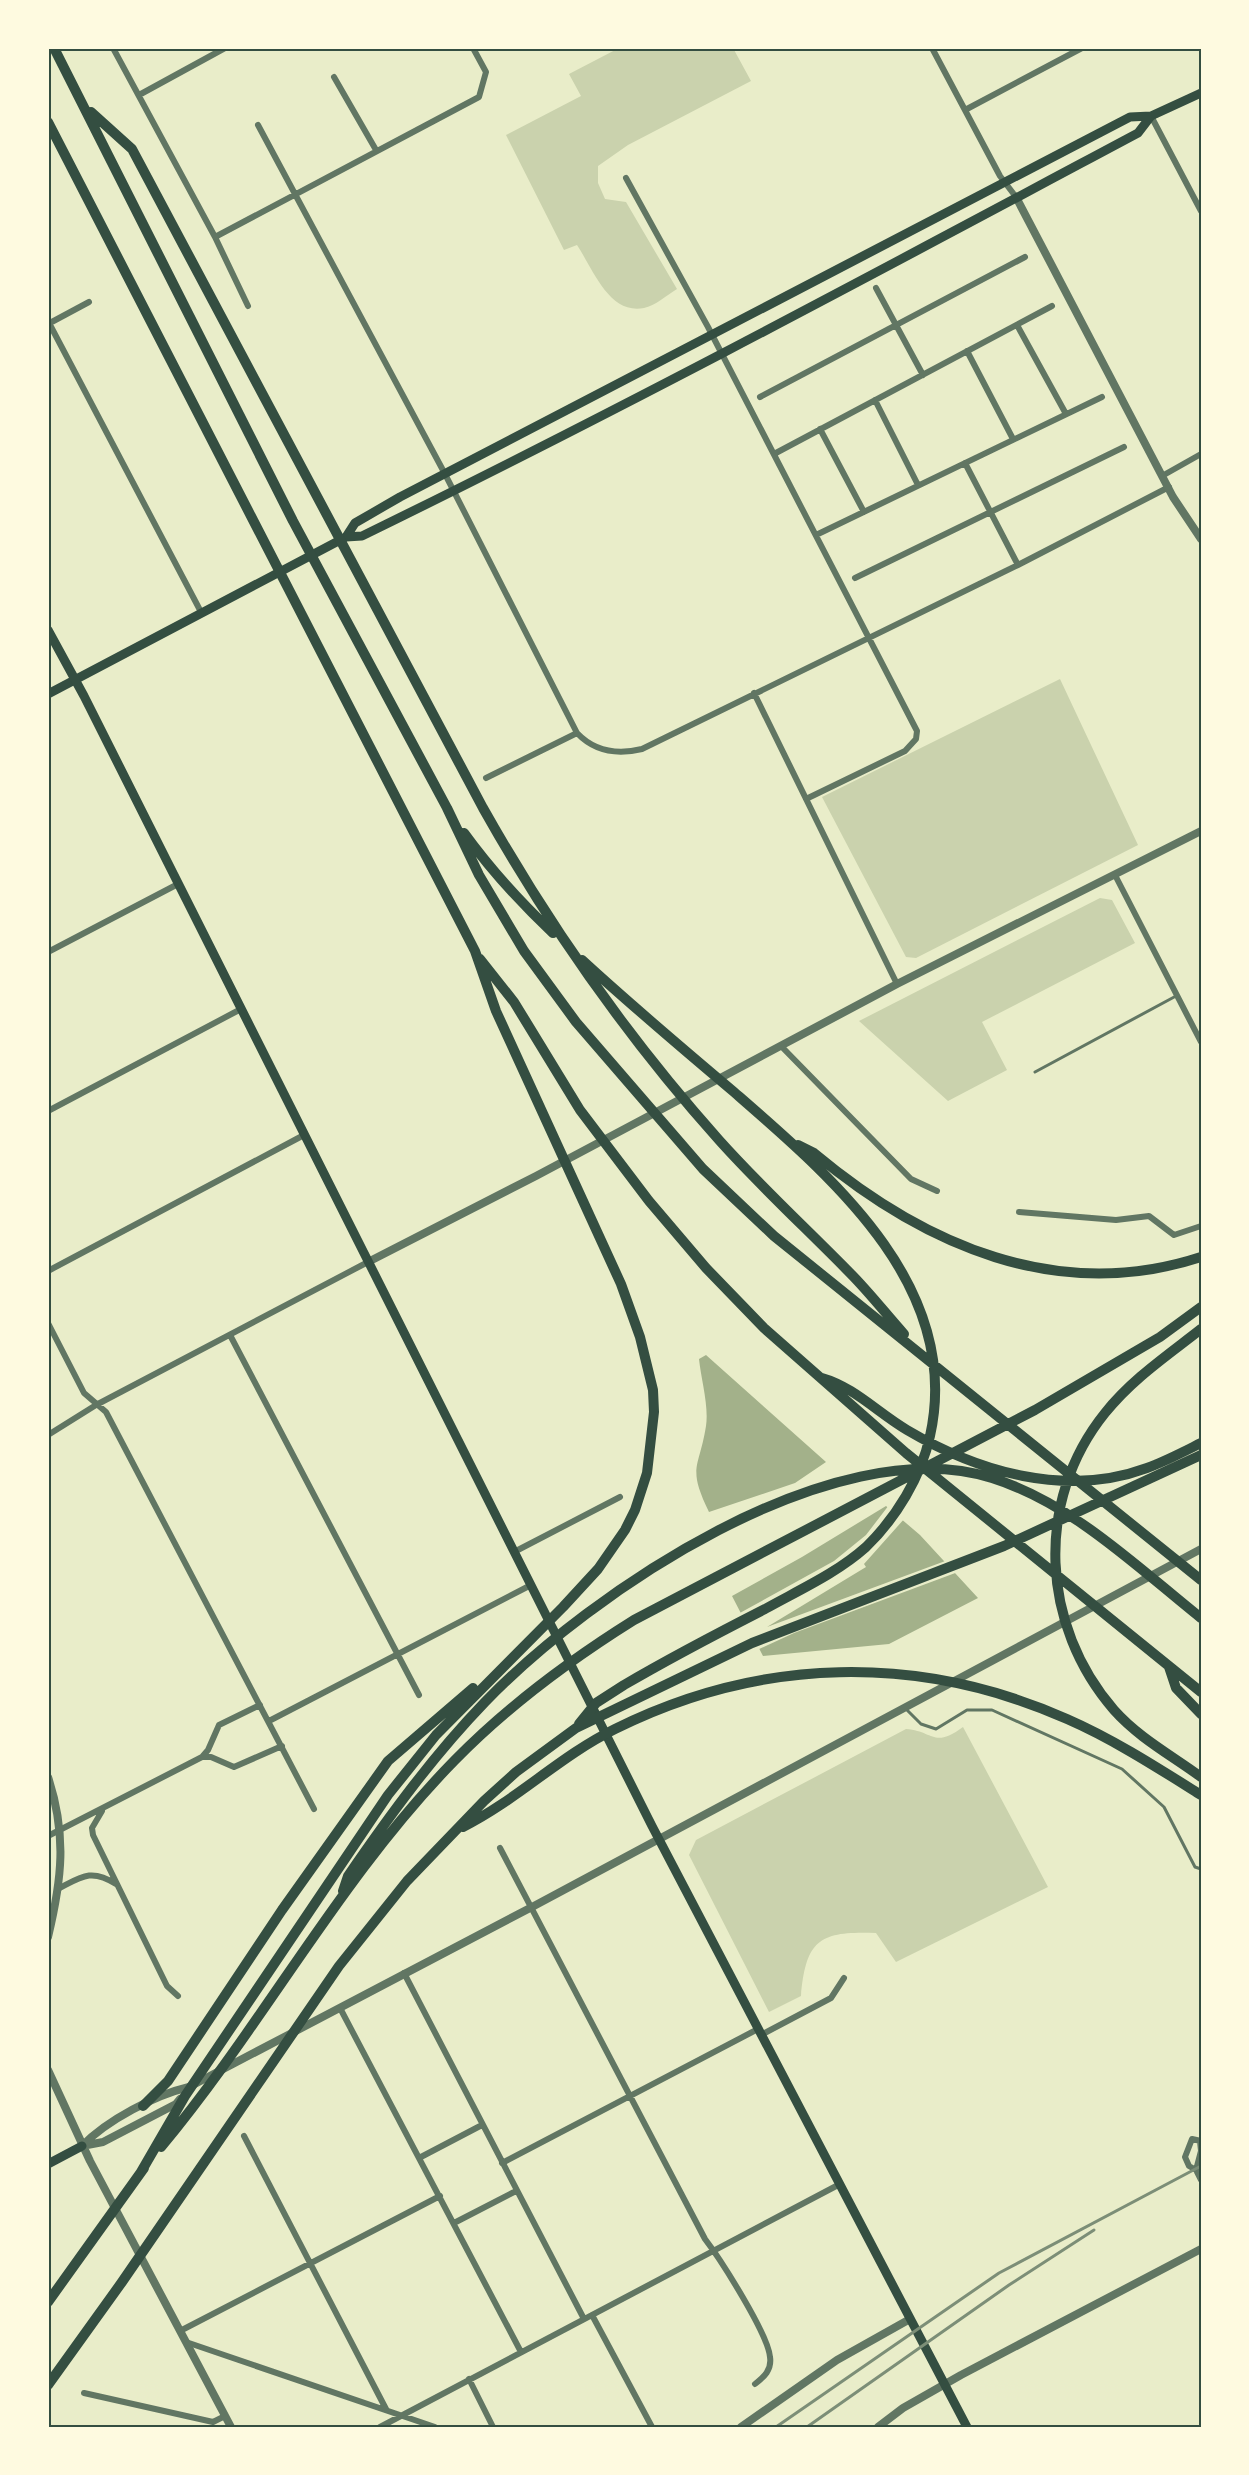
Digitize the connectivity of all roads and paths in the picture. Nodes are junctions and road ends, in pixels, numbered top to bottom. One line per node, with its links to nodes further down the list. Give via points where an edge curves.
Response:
1 (54, 48): 10 (highway)
2 (113, 48): 9 (street)
3 (225, 48): 9 (street)
4 (473, 48): 15 (street, via 486,72 479,97)
5 (932, 48): 11 (street)
6 (1083, 48): 11 (street)
7 (334, 76): 15 (street)
8 (1201, 93): 12 (main road)
9 (139, 95): 21 (street)
10 (86, 108): 65 (highway, via 327,588); 90 (highway, via 132,149 488,818 542,909 645,1052 713,1134 851,1273)
11 (965, 110): 17 (street)
12 (1151, 116): 17 (main road, via 1130,117); 19 (main road, via 1138,133); 20 (street)
13 (48, 122): 69 (highway)
14 (258, 126): 18 (street)
15 (376, 150): 18 (street)
16 (626, 178): 30 (street)
17 (1005, 182): 19 (street); 30 (main road)
18 (295, 194): 21 (street); 44 (street)
19 (1016, 197): 32 (main road); 45 (street)
20 (1201, 212)
21 (215, 237): 25 (street)
22 (1025, 257): 28 (street)
23 (876, 288): 28 (street)
24 (89, 302): 27 (street)
25 (248, 306)
26 (1052, 306): 29 (street)
27 (48, 322): 56 (street)
28 (896, 325): 33 (street); 34 (street)
29 (1017, 325): 31 (street); 37 (street)
30 (713, 336): 32 (street); 44 (main road)
31 (967, 351): 33 (street); 39 (street)
32 (722, 353): 41 (street); 48 (main road)
33 (923, 375): 36 (street)
34 (760, 397)
35 (1102, 397): 37 (street)
36 (875, 400): 38 (street); 46 (street)
37 (1066, 414): 39 (street)
38 (820, 429): 41 (street); 49 (street)
39 (1013, 440): 43 (street)
40 (1124, 447): 50 (street)
41 (774, 454): 51 (street)
42 (1201, 454): 45 (street)
43 (965, 463): 46 (street); 50 (street)
44 (445, 474): 48 (street); 52 (main road, via 355,523)
45 (1162, 476): 47 (street)
46 (918, 485): 49 (street)
47 (1169, 488): 53 (street); 54 (street)
48 (454, 492): 52 (main road, via 362,536); 62 (street)
49 (864, 512): 51 (street)
50 (991, 514): 54 (street); 55 (street)
51 (816, 536): 58 (street)
52 (346, 537): 56 (main road)
53 (1201, 539)
54 (1018, 565): 58 (street)
55 (855, 578)
56 (201, 612): 59 (main road)
57 (48, 630): 59 (main road)
58 (869, 637): 60 (street); 64 (street, via 917,731 916,739 905,751)
59 (75, 680): 61 (main road); 68 (main road)
60 (754, 693): 62 (street, via 642,749 618,752 588,745); 64 (street)
61 (48, 694)
62 (577, 733): 63 (street)
63 (486, 778)
64 (806, 799): 71 (street)
65 (447, 808): 79 (highway, via 521,903); 90 (highway, via 479,875 524,951 622,1077 734,1199 805,1262)
66 (1201, 831): 67 (street)
67 (1115, 875): 71 (street); 72 (street)
68 (178, 884): 70 (street); 73 (main road)
69 (475, 951): 91 (highway, via 514,1002 580,1110 627,1172 706,1268); 103 (highway, via 496,1011 621,1284 640,1337 653,1390 654,1412 647,1473 625,1530 582,1588)
70 (48, 952)
71 (897, 984): 75 (street)
72 (1178, 995): 74 (street); 76 (lane)
73 (241, 1009): 77 (street); 78 (main road)
74 (1201, 1042)
75 (781, 1046): 80 (street, via 910,1179); 84 (street)
76 (1035, 1072)
77 (48, 1111)
78 (304, 1135): 84 (main road); 85 (street)
79 (789, 1141): 83 (highway, via 814,1153 927,1230 993,1258 1046,1270 1100,1274 1153,1270); 111 (highway, via 853,1205 897,1262 926,1324 936,1383 927,1450 902,1502 878,1533 847,1562 624,1685 596,1703)
80 (937, 1191)
81 (1019, 1212): 82 (street, via 1116,1220 1149,1216 1174,1235)
82 (1201, 1226)
83 (1201, 1257)
84 (368, 1262): 89 (street); 98 (main road)
85 (48, 1271)
86 (1201, 1307): 127 (highway, via 1160,1337 1035,1410 634,1620 580,1655 455,1760)
87 (48, 1323): 92 (street, via 84,1393)
88 (1201, 1329): 115 (highway, via 1133,1383 1093,1430 1078,1454 1065,1488 1054,1548 1063,1619 1089,1677 1131,1727)
89 (230, 1335): 92 (street); 102 (street)
90 (917, 1350): 99 (highway)
91 (819, 1377): 94 (highway, via 842,1384 925,1440 971,1461 1023,1477 1082,1480 1116,1476 1146,1468); 104 (highway, via 906,1453)
92 (96, 1405): 93 (street); 107 (street, via 106,1412)
93 (48, 1436)
94 (1201, 1443)
95 (1201, 1455): 111 (highway, via 1041,1530 775,1633)
96 (620, 1497): 98 (street)
97 (1201, 1549): 108 (street)
98 (514, 1552): 100 (main road)
99 (1201, 1580)
100 (531, 1585): 102 (street); 122 (main road)
101 (1201, 1618): 127 (highway, via 1106,1542 1044,1502 991,1478 943,1469 916,1469 814,1490 716,1533 614,1595 514,1675 421,1775 348,1876)
102 (398, 1654): 106 (street); 110 (street)
103 (504, 1664): 138 (highway, via 388,1761 168,2080); 147 (highway, via 393,1787 185,2096)
104 (1169, 1667): 105 (highway); 109 (highway, via 1176,1688)
105 (1201, 1692)
106 (419, 1695)
107 (260, 1705): 110 (street); 113 (street, via 219,1725)
108 (905, 1707): 122 (street); 124 (lane, via 921,1724 936,1729 967,1710 992,1710 1122,1769 1164,1807 1195,1868)
109 (1201, 1714)
110 (268, 1721): 112 (street)
111 (576, 1728): 120 (highway, via 500,1786)
112 (282, 1746): 113 (street, via 234,1767); 118 (street)
113 (202, 1757): 117 (street)
114 (48, 1777): 119 (street)
115 (1201, 1777)
116 (1201, 1795): 120 (highway, via 1093,1732 1041,1708 937,1679 854,1671 765,1679 686,1698 612,1730 562,1760 495,1812)
117 (103, 1809): 119 (street); 125 (street, via 93,1835)
118 (314, 1809)
119 (62, 1830): 121 (street); 126 (street)
120 (455, 1831): 165 (highway, via 408,1881 339,1966)
121 (48, 1836)
122 (658, 1840): 128 (street); 134 (main road)
123 (500, 1848): 128 (street)
124 (1201, 1869)
125 (116, 1884): 126 (street, via 91,1874); 132 (street, via 167,1986)
126 (57, 1888): 129 (street)
127 (342, 1897): 147 (highway, via 198,2103)
128 (532, 1907): 130 (street); 137 (street)
129 (48, 1937)
130 (404, 1973): 133 (street); 139 (street)
131 (844, 1978): 134 (street, via 831,1998)
132 (178, 1996)
133 (340, 2008): 136 (street); 143 (street)
134 (760, 2032): 137 (street); 149 (main road)
135 (48, 2070): 142 (street)
136 (189, 2087): 138 (street, via 171,2091); 142 (street, via 176,2104 103,2142)
137 (631, 2096): 144 (street); 154 (street)
138 (143, 2106): 142 (street, via 97,2130)
139 (482, 2125): 143 (street); 144 (street)
140 (244, 2136): 155 (street)
141 (1201, 2141): 146 (street); 146 (street, via 1192,2139 1185,2157)
142 (82, 2146): 145 (main road); 160 (street)
143 (419, 2158): 151 (street)
144 (502, 2163): 150 (street)
145 (48, 2164)
146 (1196, 2170): 148 (street)
147 (141, 2172): 156 (highway)
148 (1201, 2180)
149 (840, 2184): 154 (street); 159 (main road)
150 (516, 2191): 152 (street); 158 (street)
151 (440, 2196): 152 (street); 155 (street)
152 (454, 2223): 162 (street)
153 (1201, 2249): 166 (street)
154 (714, 2251): 157 (street); 164 (street, via 768,2349 770,2367)
155 (310, 2262): 160 (street); 168 (street)
156 (48, 2302)
157 (592, 2315): 158 (street); 175 (street)
158 (584, 2319): 162 (street)
159 (910, 2319): 166 (main road); 176 (street, via 837,2360)
160 (180, 2331): 161 (street)
161 (186, 2342): 168 (street); 170 (street)
162 (521, 2352): 163 (street)
163 (469, 2379): 169 (street); 174 (street)
164 (755, 2384)
165 (48, 2385)
166 (945, 2385): 177 (street); 178 (main road)
167 (84, 2393): 170 (street, via 213,2422)
168 (386, 2409): 169 (street)
169 (402, 2415): 172 (street); 173 (street)
170 (225, 2416): 171 (street)
171 (231, 2427)
172 (380, 2427)
173 (435, 2427)
174 (493, 2427)
175 (652, 2427)
176 (741, 2427)
177 (878, 2427)
178 (967, 2427)

